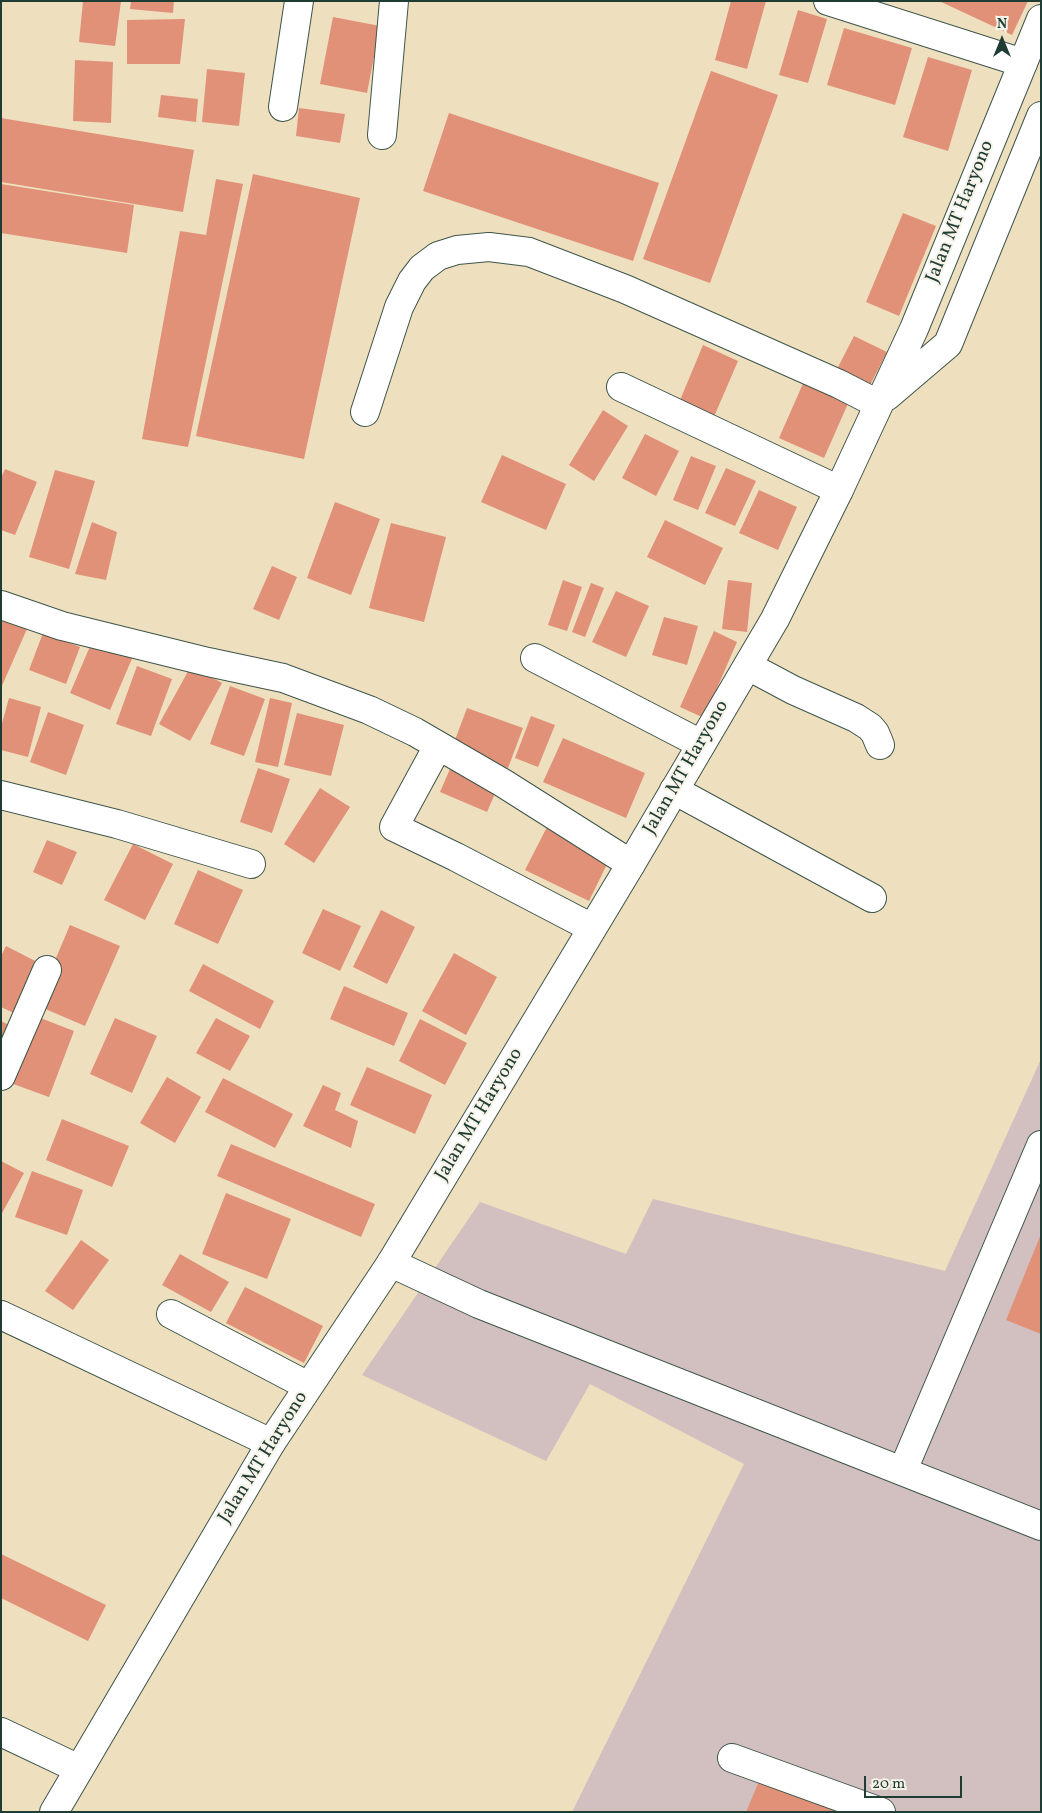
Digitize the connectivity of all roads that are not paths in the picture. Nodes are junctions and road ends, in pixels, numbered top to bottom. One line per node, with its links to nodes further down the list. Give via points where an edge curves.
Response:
1 (299, 1): 6 (street)
2 (394, 1): 8 (street)
3 (828, 1): 5 (street)
4 (1041, 19): 5 (street, Jalan MT Haryono)
5 (1023, 63): 10 (street, Jalan MT Haryono, via 914,329)
6 (283, 107)
7 (1041, 116): 10 (street, Jalan MT Haryono, via 948,344)
8 (382, 135)
9 (621, 387): 12 (street)
10 (878, 404): 11 (street, via 625,289 529,252 489,247 457,250 438,256 412,281 399,307); 12 (street, Jalan MT Haryono)
11 (365, 412)
12 (839, 490): 15 (street, Jalan MT Haryono, via 775,620)
13 (1, 605): 18 (street, via 70,628 283,678 369,710)
14 (535, 658): 16 (street)
15 (748, 666): 16 (street, Jalan MT Haryono); 17 (street, via 856,718 870,727)
16 (701, 744): 19 (street, Jalan MT Haryono)
17 (880, 745)
18 (438, 746): 22 (street); 24 (street, via 394,827)
19 (674, 790): 22 (street, Jalan MT Haryono); 23 (street)
20 (1, 795): 21 (street, via 118,824)
21 (251, 864)
22 (631, 864): 24 (street, Jalan MT Haryono)
23 (872, 898)
24 (592, 928): 28 (street, Jalan MT Haryono)
25 (47, 970): 26 (street)
26 (1, 1076)
27 (1041, 1145): 33 (street)
28 (390, 1263): 31 (street, Jalan MT Haryono); 33 (street, via 478,1304)
29 (171, 1314): 31 (street)
30 (1, 1315): 32 (street)
31 (308, 1386): 32 (street, Jalan MT Haryono)
32 (271, 1443): 37 (street, Jalan MT Haryono)
33 (903, 1470): 34 (street)
34 (1041, 1526)
35 (1, 1732): 37 (street)
36 (732, 1758): 39 (street)
37 (79, 1770): 38 (street, Jalan MT Haryono)
38 (54, 1812)
39 (881, 1812)

